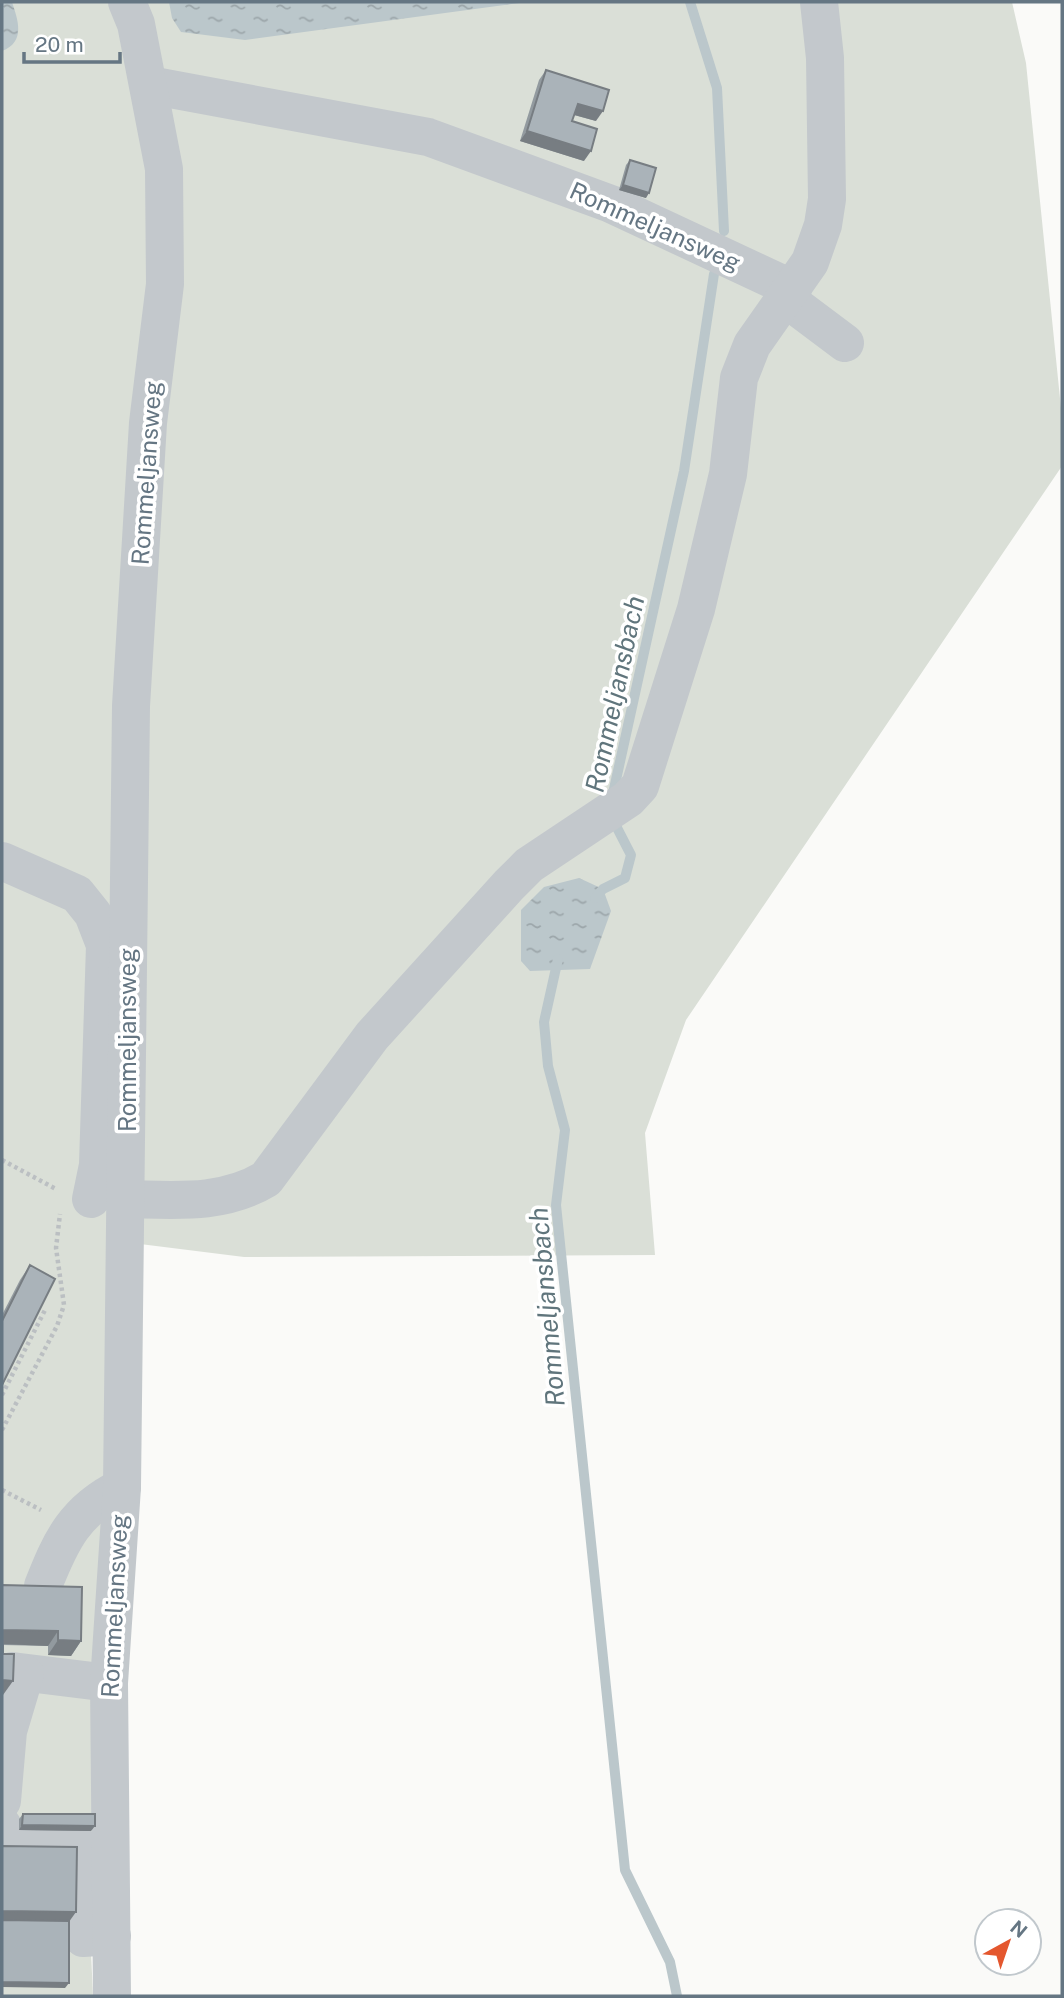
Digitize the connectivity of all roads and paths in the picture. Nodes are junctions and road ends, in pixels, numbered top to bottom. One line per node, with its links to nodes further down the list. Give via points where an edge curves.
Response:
1 (127, 2): 3 (street, Rommeljansweg)
2 (819, 2): 4 (street, via 825,58 827,199 817,247)
3 (149, 85): 4 (street, Rommeljansweg, via 428,137 611,204); 8 (street, Rommeljansweg, via 164,169 164,284 148,423)
4 (789, 294): 5 (street, Rommeljansweg); 8 (street, via 752,345 739,378 728,474 696,609 640,786 529,865 509,885 372,1035 266,1179 245,1192 208,1200)
5 (845, 343)
6 (2, 861): 8 (street, via 77,894 93,914 105,945)
7 (2, 1160): 8 (path)
8 (98, 1199): 11 (path, via 64,1206 58,1217 56,1248 64,1305); 12 (street, Rommeljansweg)
9 (45, 1310): 10 (path)
10 (2, 1395)
11 (2, 1430)
12 (122, 1487): 14 (street); 16 (street, Rommeljansweg)
13 (2, 1490): 14 (path)
14 (70, 1525): 15 (street)
15 (43, 1586)
16 (109, 1683): 17 (street, via 19,1673); 19 (street, Rommeljansweg)
17 (2, 1801)
18 (2, 1825): 19 (street, via 13,1845 82,1848 83,1938)
19 (111, 1936): 20 (street, Rommeljansweg)
20 (112, 1996)

